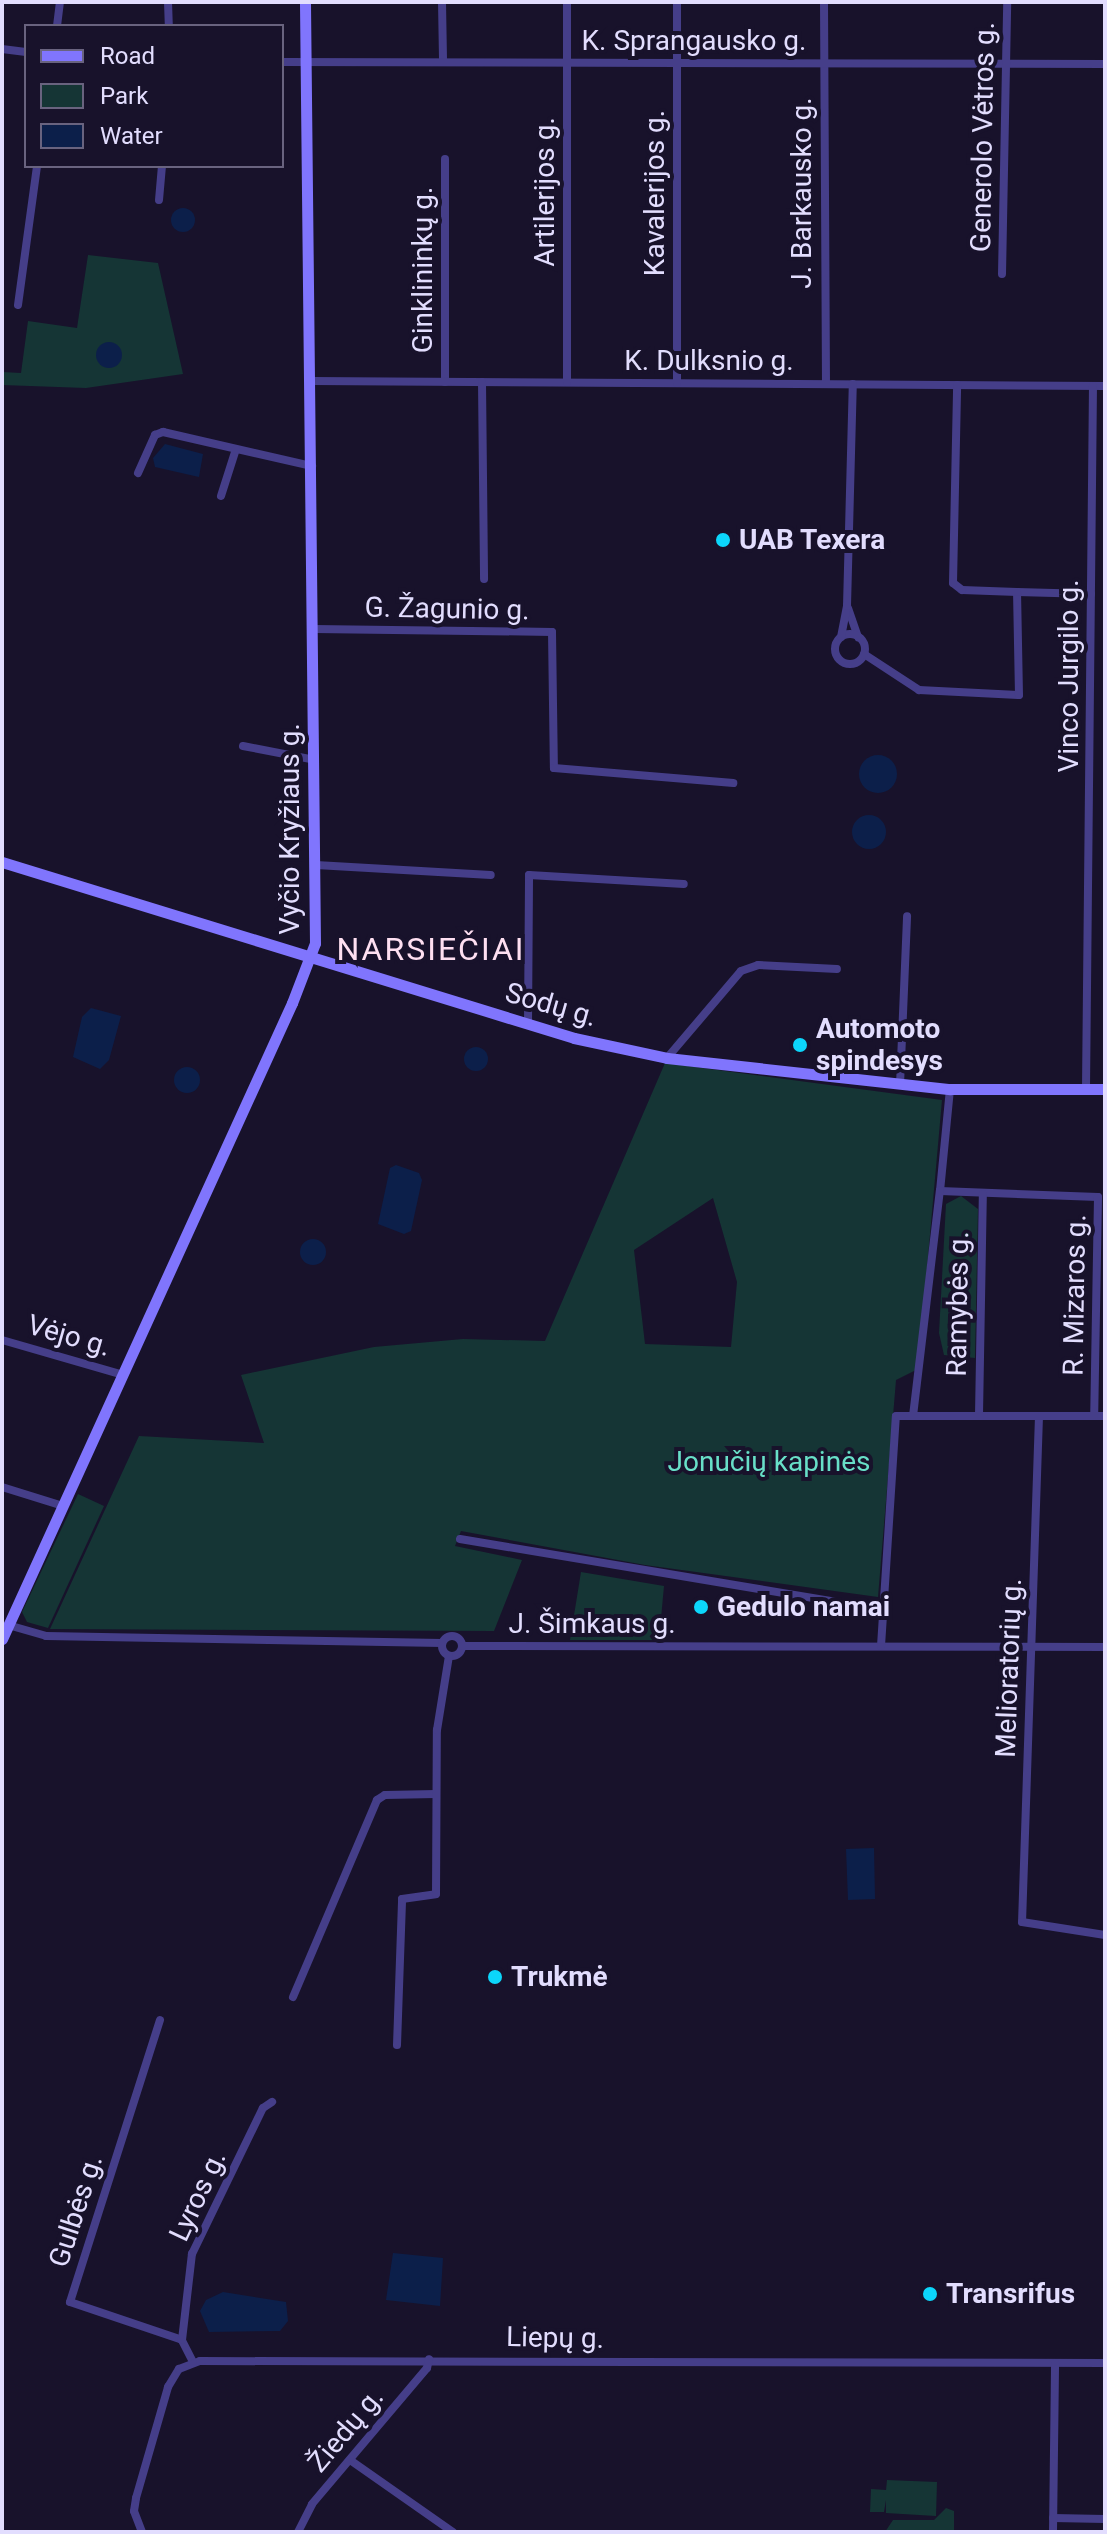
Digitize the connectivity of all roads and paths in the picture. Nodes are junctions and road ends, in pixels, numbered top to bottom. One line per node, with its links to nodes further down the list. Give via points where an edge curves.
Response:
1 (60, 2): 9 (street)
2 (168, 2): 10 (street)
3 (305, 2): 13 (street, Vyčio Kryžiaus g.)
4 (442, 2): 15 (street)
5 (567, 2): 16 (street, Artilerijos g.)
6 (677, 2): 19 (street, Kavalerijos g.)
7 (824, 2): 17 (street, J. Barkausko g.)
8 (1007, 2): 18 (street, Generolo Vėtros g.)
9 (57, 24)
10 (169, 24)
11 (2, 49): 12 (street)
12 (24, 52)
13 (305, 61): 14 (street, K. Sprangausko g.); 15 (street, K. Sprangausko g.); 27 (street, Vyčio Kryžiaus g.)
14 (284, 62)
15 (443, 62): 16 (street, K. Sprangausko g.)
16 (566, 63): 19 (street, K. Sprangausko g.); 30 (street, Artilerijos g.)
17 (824, 63): 18 (street, K. Sprangausko g.); 19 (street, K. Sprangausko g.); 32 (street, J. Barkausko g.)
18 (1007, 63): 20 (street, K. Sprangausko g.); 25 (street, Generolo Vėtros g.)
19 (677, 64): 31 (street, Kavalerijos g.)
20 (1105, 64)
21 (445, 159): 28 (street, Ginklininkų g.)
22 (37, 168): 26 (street)
23 (162, 168): 24 (street)
24 (159, 200)
25 (1002, 274)
26 (18, 305)
27 (312, 381): 28 (street, K. Dulksnio g.); 38 (street, Vyčio Kryžiaus g.)
28 (445, 382): 29 (street, K. Dulksnio g.)
29 (482, 382): 30 (street, K. Dulksnio g.); 41 (street)
30 (567, 382): 31 (street, K. Dulksnio g.)
31 (677, 383): 32 (street, K. Dulksnio g.)
32 (826, 384): 33 (street, K. Dulksnio g.)
33 (853, 384): 34 (street, K. Dulksnio g.); 44 (street)
34 (957, 385): 35 (street, K. Dulksnio g.); 42 (street, via 953,583 962,590)
35 (1093, 386): 36 (street, K. Dulksnio g.); 43 (street, Vinco Jurgilo g.)
36 (1105, 386)
37 (236, 449): 38 (street); 39 (street, via 163,432 155,435); 40 (street)
38 (312, 466): 45 (street, Vyčio Kryžiaus g.)
39 (138, 473)
40 (221, 496)
41 (484, 579)
42 (1017, 592): 43 (street); 48 (street, via 1019,695 919,690)
43 (1091, 594): 62 (street, Vinco Jurgilo g.)
44 (847, 606): 46 (street); 47 (street)
45 (314, 629): 50 (street, Vyčio Kryžiaus g.); 51 (street, G. Žagunio g., via 552,632 554,768)
46 (841, 637): 47 (street); 48 (street, via 835,649 841,661 854,664)
47 (859, 637): 48 (street)
48 (864, 654)
49 (243, 746): 50 (street)
50 (315, 760): 53 (street, Vyčio Kryžiaus g.)
51 (733, 783)
52 (2, 862): 57 (street, Sodų g.)
53 (316, 865): 54 (street); 57 (street, Vyčio Kryžiaus g.)
54 (491, 875)
55 (684, 884): 59 (street, via 529,875)
56 (907, 916): 61 (street)
57 (310, 956): 59 (street, Sodų g.); 68 (street, Vyčio Kryžiaus g.)
58 (837, 969): 60 (street, via 750,966)
59 (528, 1024): 60 (street, Sodų g.)
60 (667, 1058): 61 (street, Sodų g.)
61 (900, 1085): 63 (street, Sodų g.)
62 (1086, 1088): 63 (street, Sodų g.); 64 (street, Sodų g.)
63 (950, 1089): 65 (street)
64 (1105, 1089)
65 (940, 1191): 66 (street, R. Mizaros g.); 70 (street)
66 (983, 1194): 69 (street, Ramybės g.); 72 (street, R. Mizaros g., via 1098,1197)
67 (2, 1340): 68 (street, Vėjo g.)
68 (123, 1375): 75 (street, Vyčio Kryžiaus g.)
69 (979, 1415): 70 (street, Ramybės g.); 71 (street, Ramybės g.)
70 (913, 1416): 77 (street, Ramybės g., via 896,1416)
71 (1039, 1416): 72 (street, Ramybės g.); 83 (street, Melioratorių g.)
72 (1094, 1416): 73 (street, Ramybės g.)
73 (1105, 1416)
74 (2, 1487): 75 (street)
75 (63, 1506): 78 (street, Vyčio Kryžiaus g.)
76 (460, 1539): 77 (street)
77 (883, 1610): 82 (street)
78 (8, 1625): 79 (street, Vyčio Kryžiaus g.); 80 (street, J. Šimkaus g., via 71,1637)
79 (2, 1639)
80 (442, 1643): 81 (street, J. Šimkaus g., via 452,1636); 85 (street)
81 (462, 1646): 82 (street, J. Šimkaus g.); 85 (street)
82 (881, 1646): 83 (street, J. Šimkaus g.)
83 (1032, 1647): 84 (street, J. Šimkaus g.); 87 (street, Melioratorių g., via 1022,1922)
84 (1105, 1647)
85 (449, 1656): 86 (street, via 438,1704)
86 (436, 1794): 88 (street, via 385,1795 377,1800); 90 (street, via 436,1894 402,1899)
87 (1105, 1935)
88 (293, 1997)
89 (160, 2020): 92 (street, Gulbės g., via 70,2302)
90 (397, 2045)
91 (272, 2102): 92 (street, Lyros g., via 263,2108 198,2236)
92 (182, 2340): 94 (street)
93 (429, 2359): 94 (street, Liepų g.); 95 (street, Liepų g.); 97 (street, Žiedų g.)
94 (193, 2362): 100 (street, via 179,2369 168,2387 136,2498 134,2511)
95 (1055, 2363): 96 (street, Liepų g.); 98 (street)
96 (1105, 2363)
97 (350, 2460): 101 (street, Žiedų g., via 312,2504); 102 (street)
98 (1053, 2518): 99 (street); 103 (street)
99 (1105, 2519)
100 (142, 2532)
101 (298, 2532)
102 (453, 2532)
103 (1053, 2532)

